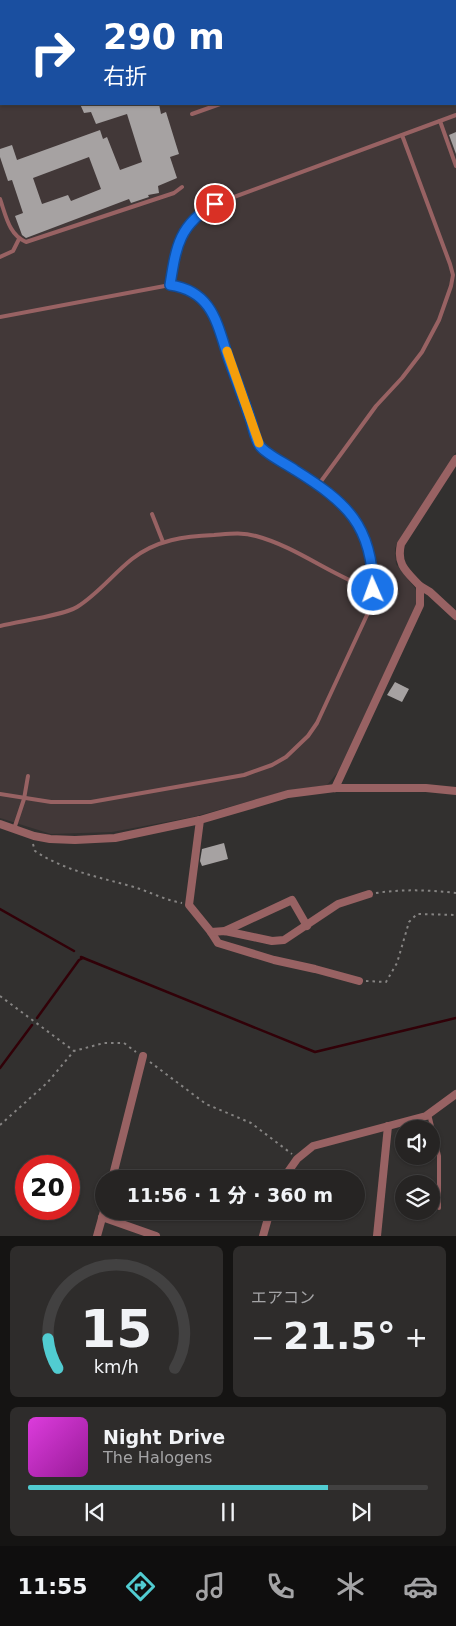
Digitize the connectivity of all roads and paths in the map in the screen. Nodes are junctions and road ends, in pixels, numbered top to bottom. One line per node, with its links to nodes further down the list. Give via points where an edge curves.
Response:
1 (217, 105): 2 (lane)
2 (192, 114)
3 (456, 115): 4 (lane)
4 (440, 121): 5 (lane); 6 (lane)
5 (402, 135): 12 (lane); 13 (lane, via 202,211 184,230 178,243)
6 (456, 166)
7 (182, 187): 9 (lane, via 174,193 37,239 26,242)
8 (0, 199): 9 (lane, via 13,233)
9 (20, 239): 10 (lane, via 13,251)
10 (0, 256)
11 (456, 261): 12 (lane)
12 (450, 264): 16 (lane, via 453,274 451,286 439,320 422,352 376,406)
13 (170, 285): 14 (lane); 16 (lane, via 198,296 214,314 259,446)
14 (0, 317)
15 (456, 459): 19 (street, via 401,544 400,562)
16 (318, 484): 20 (lane, via 348,510 365,538 371,555)
17 (152, 514): 18 (lane)
18 (163, 542): 20 (lane, via 197,535 230,533 255,536 277,543 352,583); 22 (lane, via 132,559 78,607)
19 (420, 586): 21 (street); 24 (street, via 420,604)
20 (373, 590): 27 (lane, via 367,616 317,723 286,757 244,775 106,800 76,803)
21 (456, 616)
22 (0, 626)
23 (28, 776): 27 (lane)
24 (334, 788): 25 (street); 28 (street, via 288,794)
25 (456, 791)
26 (0, 794): 27 (lane)
27 (24, 799): 30 (lane)
28 (200, 820): 31 (street, via 115,838 75,840); 34 (street)
29 (0, 824): 30 (street)
30 (14, 829): 31 (street)
31 (34, 836): 34 (path, via 35,851 64,867)
32 (456, 893): 33 (path, via 400,890)
33 (369, 894): 36 (street, via 338,904)
34 (189, 905): 38 (street)
35 (456, 916): 39 (path, via 417,914 410,922 397,963 386,982)
36 (307, 926): 37 (street, via 284,940 272,941); 37 (street, via 292,900)
37 (225, 931): 38 (street)
38 (211, 932): 39 (street, via 225,947)
39 (359, 981)
40 (0, 996): 41 (path)
41 (74, 1051): 42 (path, via 104,1043 124,1043); 45 (path, via 47,1082)
42 (143, 1056): 47 (path, via 206,1104 251,1123); 48 (street)
43 (456, 1094): 44 (street)
44 (429, 1114): 46 (street); 50 (lane, via 439,1156)
45 (0, 1125)
46 (388, 1126): 47 (street, via 313,1146); 57 (street)
47 (298, 1159): 49 (street)
48 (114, 1170)
49 (290, 1170)
50 (439, 1175)
51 (101, 1220): 54 (street)
52 (117, 1220): 55 (street)
53 (267, 1220): 56 (street)
54 (97, 1236)
55 (156, 1236)
56 (263, 1236)
57 (377, 1236)

